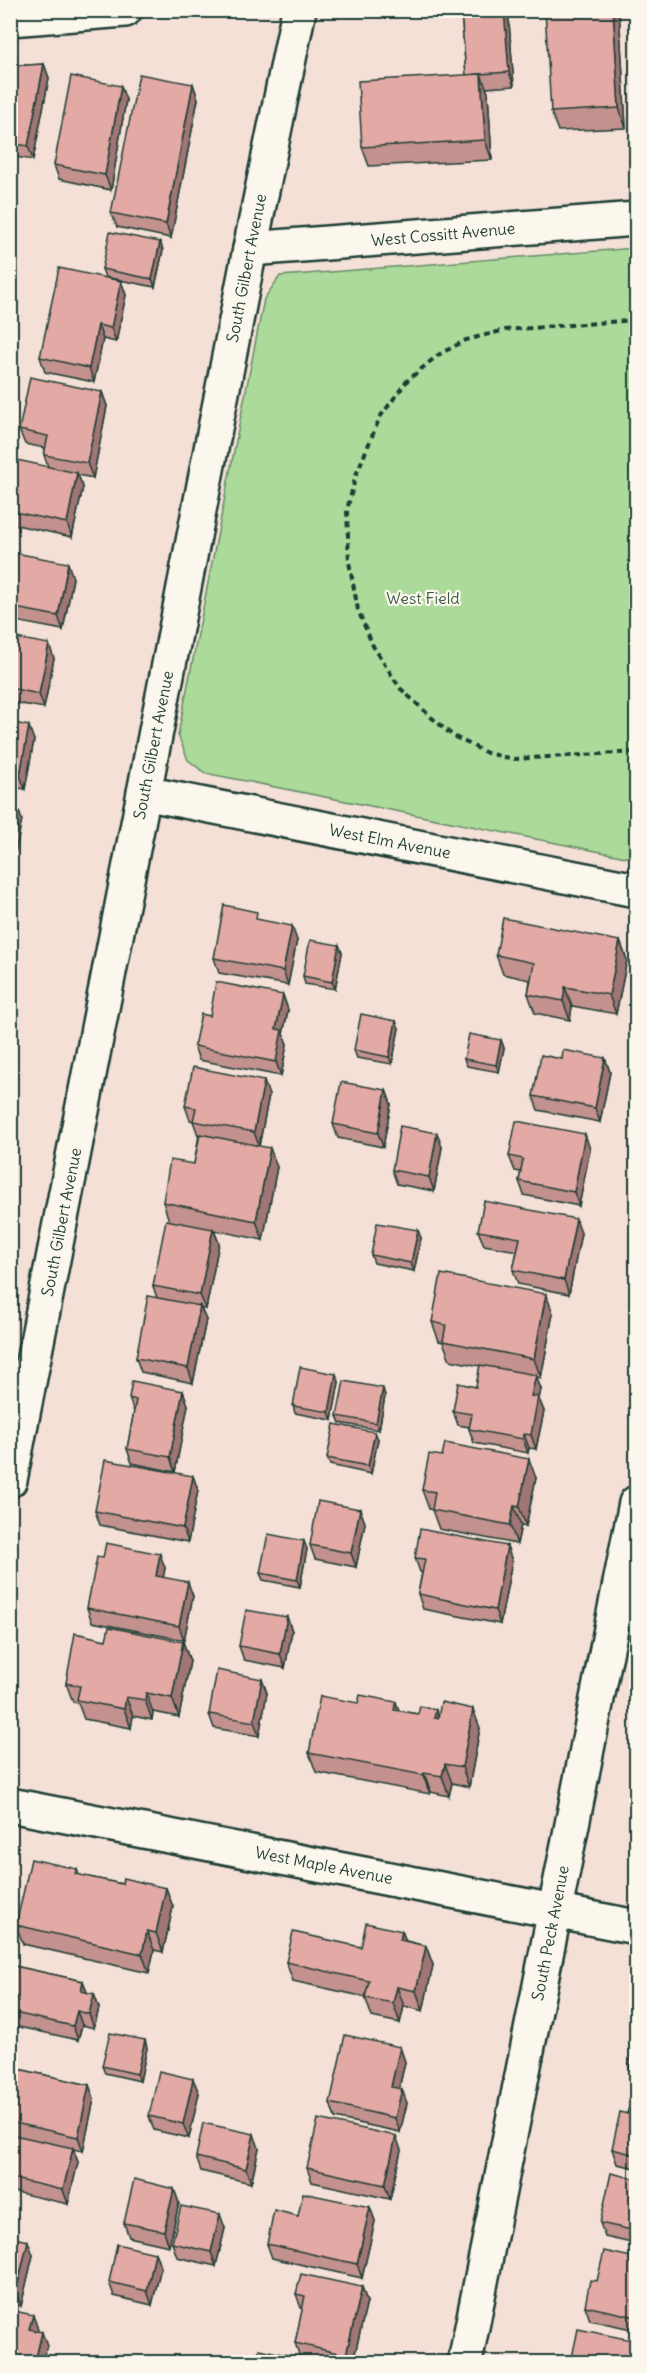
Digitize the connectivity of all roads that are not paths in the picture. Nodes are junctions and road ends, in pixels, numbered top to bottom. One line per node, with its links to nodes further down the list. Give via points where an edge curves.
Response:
1 (125, 10): 3 (street)
2 (299, 10): 5 (street, South Gilbert Avenue)
3 (10, 19)
4 (636, 219): 5 (street, West Cossitt Avenue)
5 (250, 249): 6 (street, South Gilbert Avenue)
6 (144, 793): 7 (street, West Elm Avenue); 8 (street, South Gilbert Avenue)
7 (636, 890)
8 (10, 1480)
9 (636, 1503): 11 (street, South Peck Avenue)
10 (10, 1805): 11 (street, West Maple Avenue)
11 (554, 1910): 12 (street, West Maple Avenue); 13 (street, South Peck Avenue)
12 (636, 1927)
13 (465, 2362)

